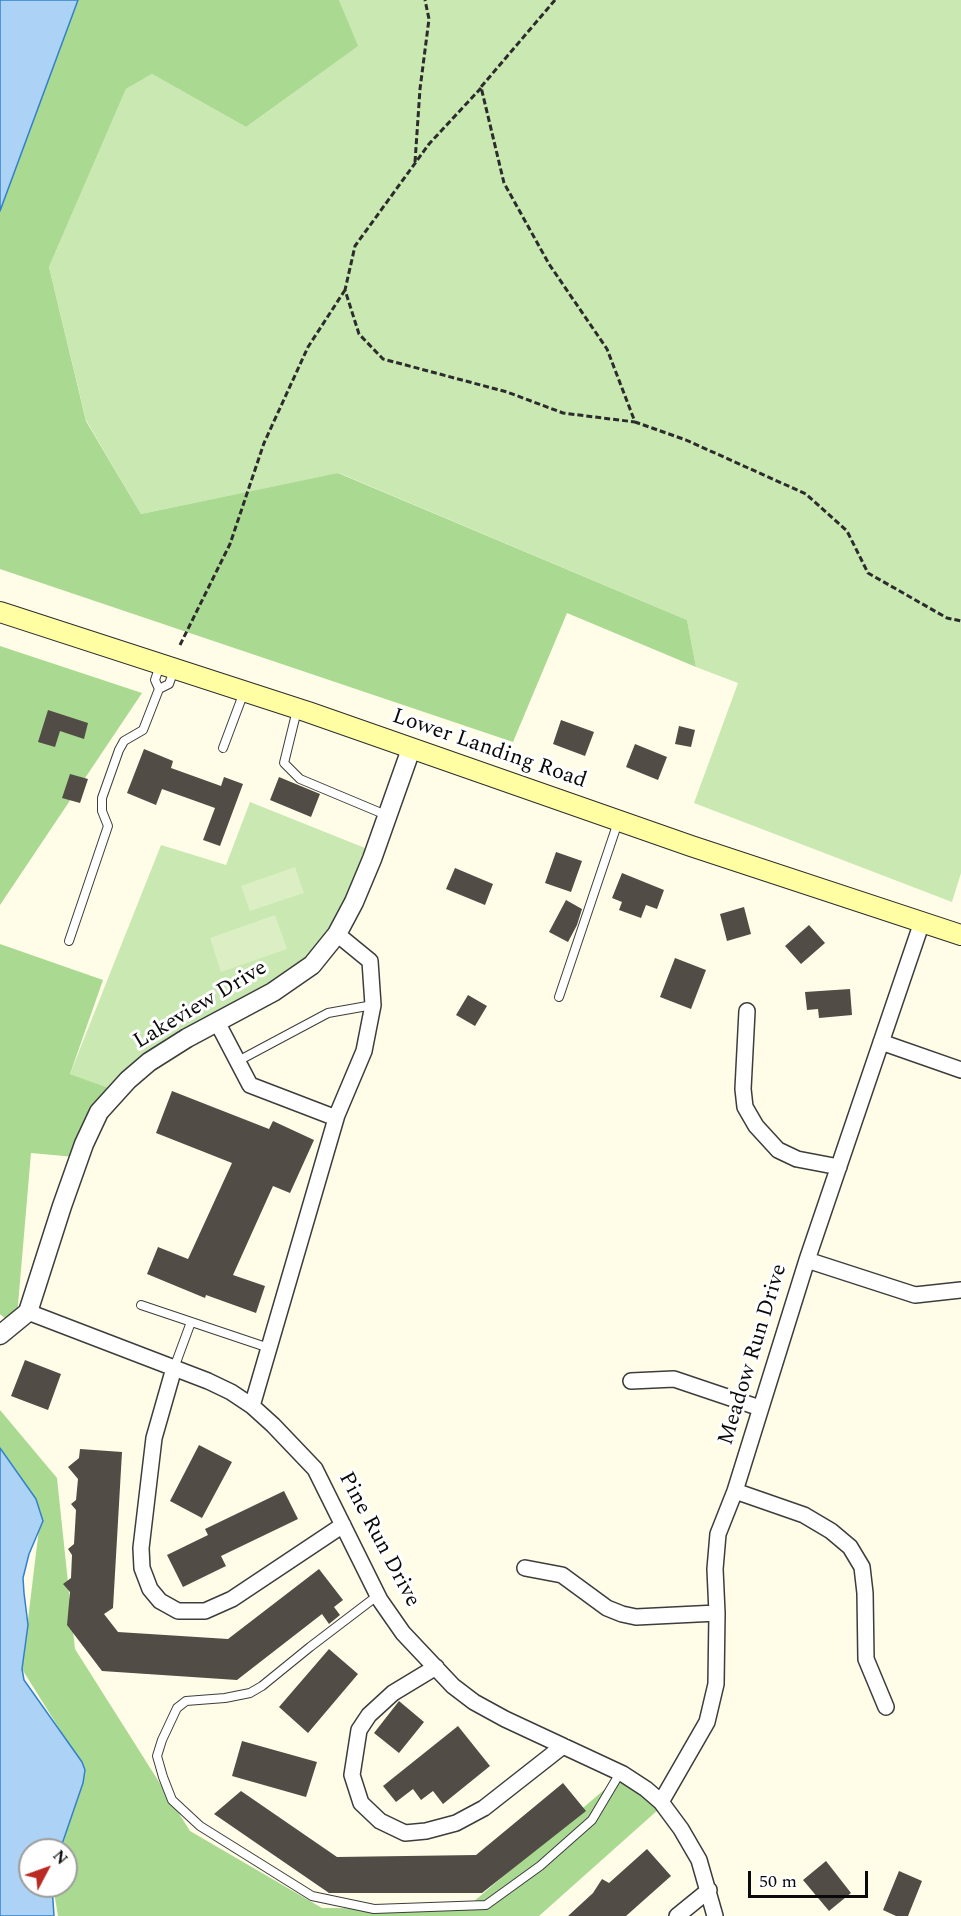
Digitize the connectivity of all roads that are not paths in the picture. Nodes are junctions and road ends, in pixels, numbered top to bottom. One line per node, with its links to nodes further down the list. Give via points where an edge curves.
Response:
1 (0, 612): 2 (main road, Lower Landing Road)
2 (167, 666): 3 (lane, via 155,680); 3 (lane, via 169,684); 4 (main road, Lower Landing Road)
3 (159, 689): 13 (lane, via 143,730 124,741 119,750 102,798 108,826)
4 (244, 691): 5 (main road, Lower Landing Road); 6 (lane)
5 (298, 708): 7 (main road, Lower Landing Road); 8 (lane, via 284,763 300,778)
6 (223, 748)
7 (411, 748): 8 (street, Lakeview Drive); 9 (main road, Lower Landing Road)
8 (387, 816): 11 (street, Lakeview Drive, via 354,902)
9 (618, 821): 10 (main road, Lower Landing Road); 14 (lane)
10 (921, 922): 12 (main road, Lower Landing Road); 18 (street, Meadow Run Drive)
11 (337, 934): 15 (street, via 370,961); 17 (street, Lakeview Drive, via 312,965 273,992)
12 (961, 935)
13 (69, 941)
14 (559, 997)
15 (373, 1005): 19 (lane, via 328,1013); 21 (street, via 364,1052)
16 (747, 1011): 22 (street, via 743,1089 746,1107 756,1126 778,1150 797,1159)
17 (217, 1022): 19 (street); 26 (street, Lakeview Drive, via 149,1062 99,1112 84,1144)
18 (881, 1042): 20 (street); 22 (street, Meadow Run Drive)
19 (238, 1061): 21 (street, via 250,1085)
20 (961, 1070)
21 (336, 1118): 29 (street)
22 (839, 1167): 23 (street, Meadow Run Drive)
23 (807, 1260): 24 (street, via 915,1295); 33 (street, Meadow Run Drive)
24 (961, 1290)
25 (141, 1305): 27 (lane)
26 (28, 1312): 28 (street); 30 (street, Pine Run Drive)
27 (191, 1322): 29 (lane); 30 (lane)
28 (0, 1335)
29 (269, 1348): 32 (street)
30 (174, 1368): 32 (street, Pine Run Drive, via 223,1388); 35 (street, via 154,1438 141,1548 142,1568 160,1601 178,1611 205,1611 232,1599)
31 (631, 1381): 33 (street, via 674,1379)
32 (252, 1406): 35 (street, Pine Run Drive, via 315,1470)
33 (760, 1408): 34 (street, Meadow Run Drive)
34 (735, 1491): 38 (street, Meadow Run Drive, via 718,1534 714,1569); 40 (street, via 804,1515 849,1547 862,1567 866,1659)
35 (343, 1524): 37 (street, Pine Run Drive)
36 (525, 1568): 38 (street, via 562,1575 607,1608 636,1617)
37 (378, 1596): 39 (street, Pine Run Drive, via 403,1633); 42 (lane, via 249,1694 186,1701 177,1708 157,1756 172,1800 200,1826 312,1896 374,1909 486,1905 540,1866 592,1820)
38 (717, 1613): 43 (street, Meadow Run Drive, via 716,1684 707,1722)
39 (436, 1667): 41 (street, Pine Run Drive, via 474,1702); 41 (street, via 393,1693 359,1730 352,1774 361,1803 380,1821 405,1833 456,1823 484,1808)
40 (886, 1707)
41 (563, 1746): 42 (street, Pine Run Drive)
42 (620, 1773): 43 (street, Pine Run Drive)
43 (661, 1802): 44 (street, Pine Run Drive, via 699,1860)
44 (709, 1890): 45 (street); 46 (street, Pine Run Drive)
45 (677, 1916)
46 (715, 1916)

